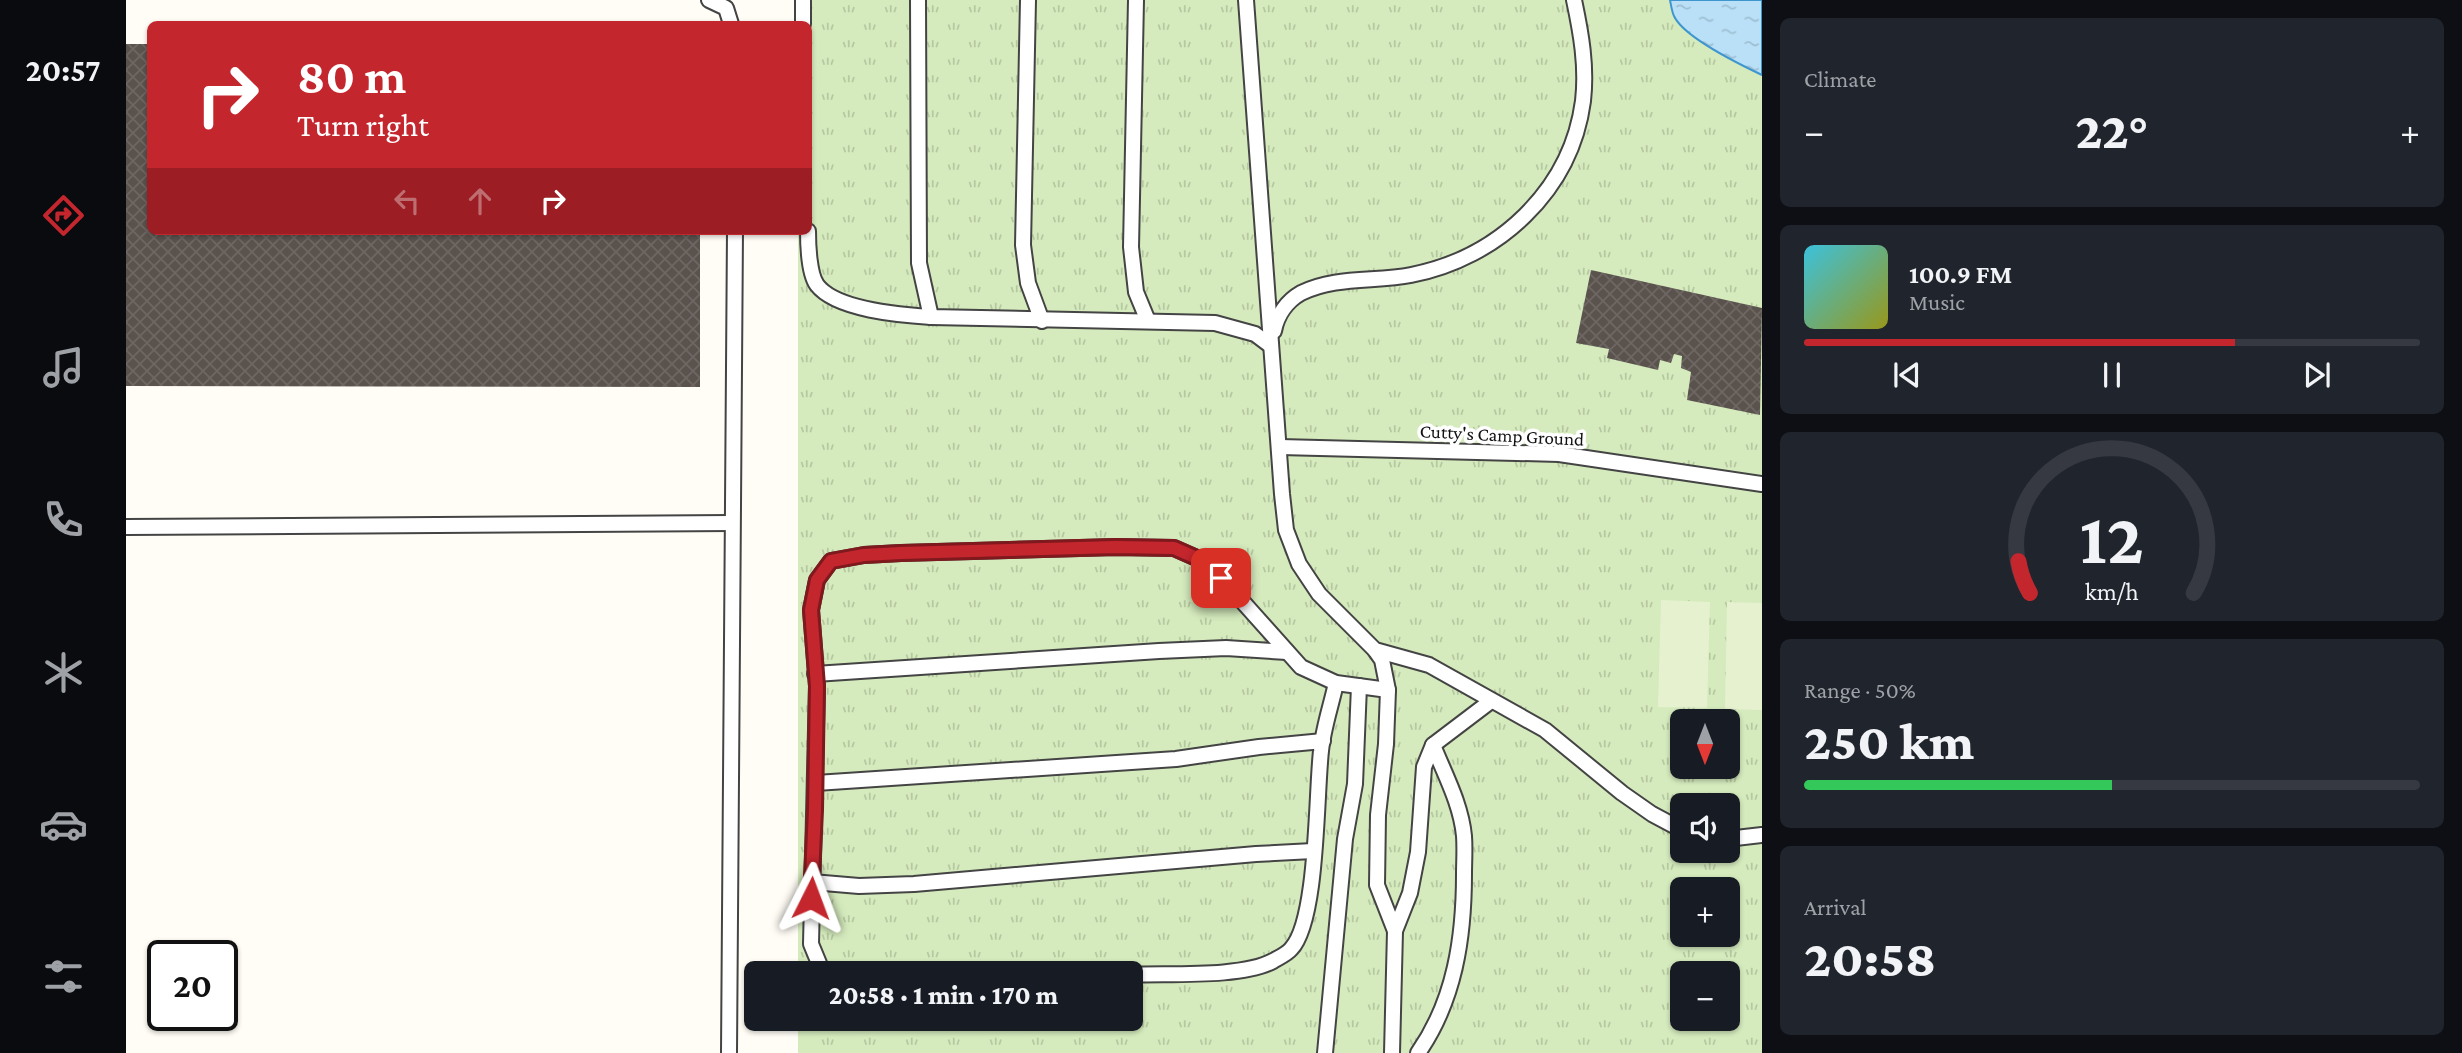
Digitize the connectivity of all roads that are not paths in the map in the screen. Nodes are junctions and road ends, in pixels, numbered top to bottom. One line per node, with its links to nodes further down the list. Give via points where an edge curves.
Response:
1 (709, 0): 8 (lane, via 726,8)
2 (803, 0): 9 (lane)
3 (918, 0): 12 (lane, via 919,263)
4 (1028, 0): 13 (lane, via 1023,245 1028,283)
5 (1136, 0): 14 (lane, via 1132,247 1136,292)
6 (1246, 0): 15 (lane)
7 (1574, 0): 15 (lane, via 1584,63 1583,101 1563,163 1536,205 1508,232 1450,265 1299,294 1276,320)
8 (730, 21)
9 (803, 21)
10 (735, 235): 18 (lane)
11 (808, 235): 12 (lane, via 817,284 843,304)
12 (930, 317): 13 (lane)
13 (1042, 321): 14 (lane)
14 (1148, 321): 15 (lane, via 1225,325 1255,334)
15 (1271, 346): 16 (lane)
16 (1280, 447): 17 (lane, Cutty's Camp Ground, via 1559,454); 20 (lane, via 1286,530 1299,564 1319,594)
17 (1762, 484)
18 (732, 523): 19 (lane); 38 (lane)
19 (126, 527)
20 (1376, 650): 25 (lane); 26 (lane, via 1429,666)
21 (1287, 652): 22 (lane, via 1226,648 1159,651); 22 (lane, via 1208,563 1174,548 901,553 831,561 817,580 811,610); 23 (lane, via 1301,667)
22 (815, 674): 29 (lane)
23 (1336, 683): 24 (lane); 27 (lane)
24 (1359, 687): 25 (lane); 39 (lane, via 1355,784 1345,839)
25 (1388, 690): 35 (lane, via 1377,884)
26 (1491, 701): 28 (lane); 30 (lane, via 1545,730 1622,793)
27 (1323, 741): 29 (lane, via 1176,759); 33 (lane)
28 (1433, 745): 35 (lane, via 1424,767 1410,893); 41 (lane, via 1456,801 1464,836 1464,892 1461,943 1452,980 1429,1038)
29 (816, 783): 34 (lane)
30 (1670, 824)
31 (1762, 835): 32 (lane)
32 (1740, 838)
33 (1313, 851): 34 (lane, via 914,884); 37 (lane, via 1302,928 1291,949 1271,962 1243,969)
34 (812, 882): 36 (lane, via 811,944)
35 (1395, 931): 40 (lane)
36 (818, 961)
37 (1143, 975)
38 (729, 1053)
39 (1325, 1053)
40 (1392, 1053)
41 (1418, 1053)

